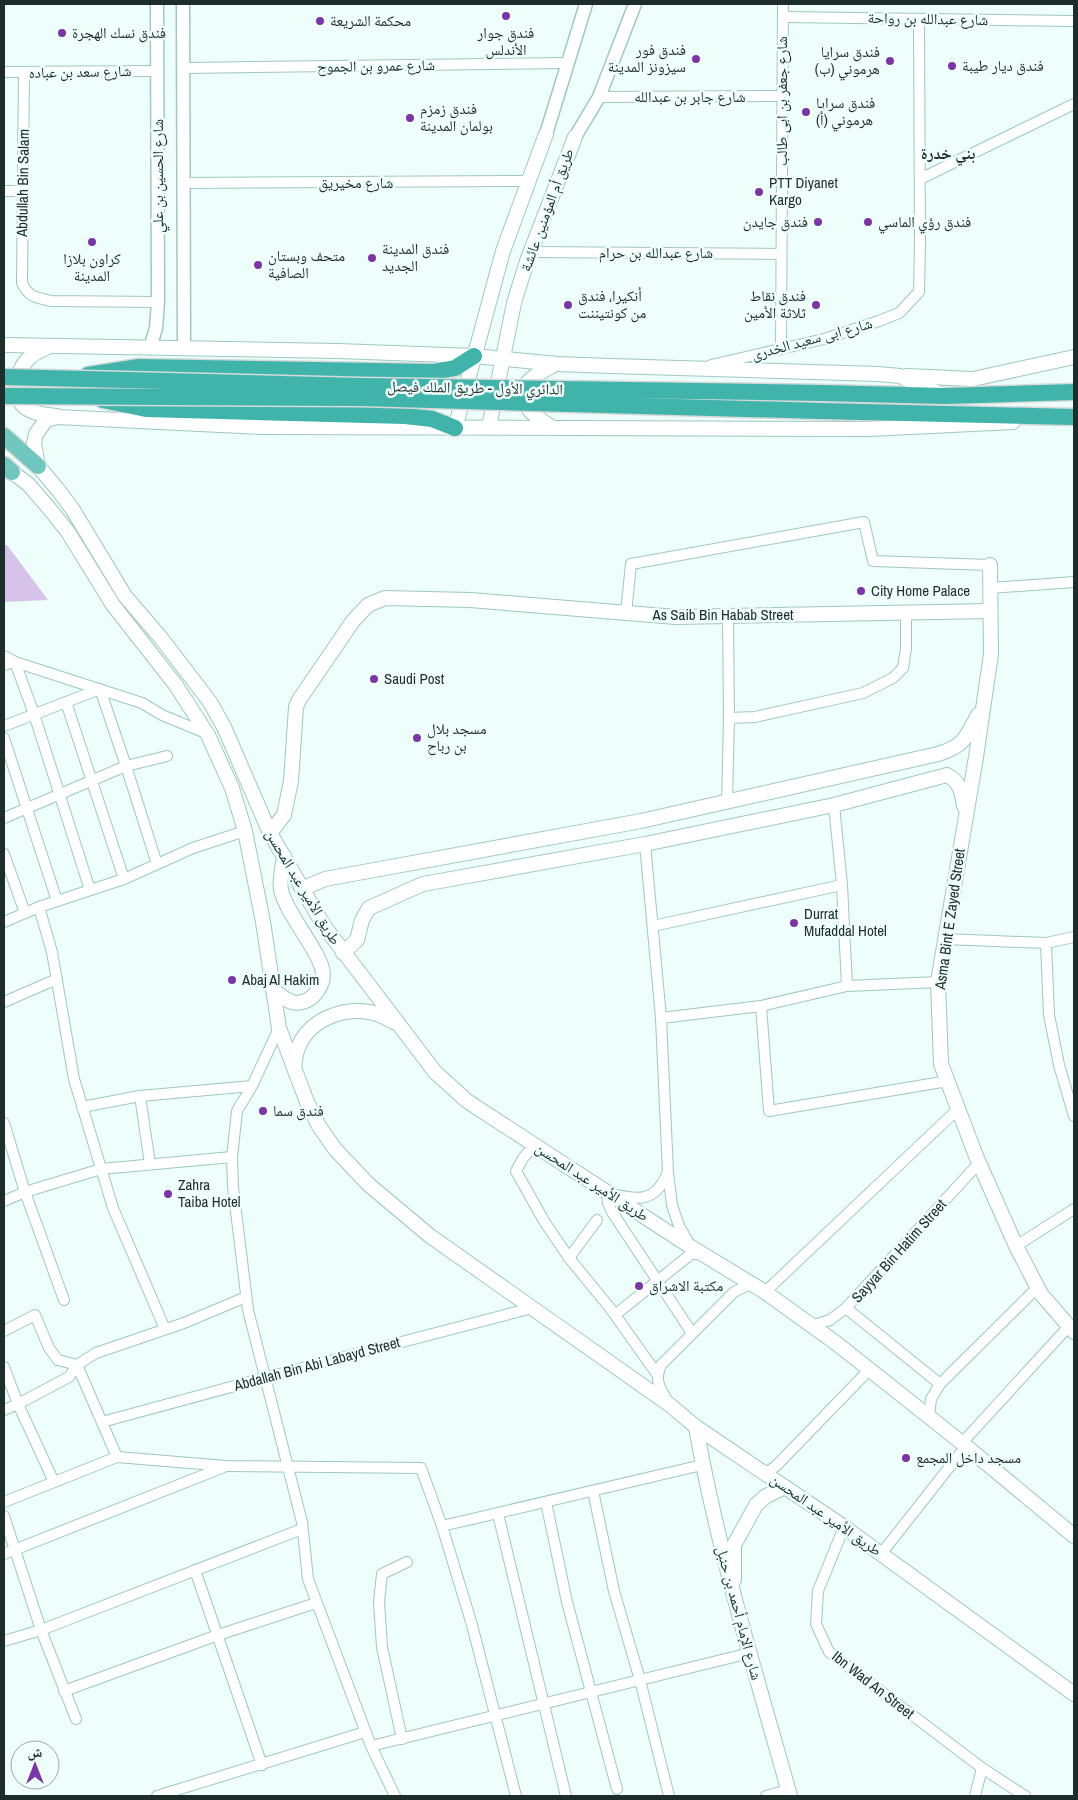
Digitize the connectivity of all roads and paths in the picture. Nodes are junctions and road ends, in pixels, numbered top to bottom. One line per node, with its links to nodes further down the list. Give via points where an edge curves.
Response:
1 (157, 4): 11 (street, شارع الحسين بن علي)
2 (183, 4): 10 (street, شارع الحسين بن علي)
3 (586, 4): 9 (street, طريق أم المؤمنين عائشة)
4 (635, 4): 15 (street, طريق أم المؤمنين عائشة)
5 (783, 4): 6 (street, شارع جعفر بن ابى طالب)
6 (782, 17): 7 (street, شارع عبدالله بن رواحة); 14 (street, شارع جعفر بن ابى طالب)
7 (919, 19): 8 (street, شارع عبدالله بن رواحة); 19 (street, شارع ابى سعيد الخدرى)
8 (1074, 21)
9 (567, 63): 10 (street, شارع عمرو بن الجموح); 17 (street, طريق أم المؤمنين عائشة)
10 (185, 68): 21 (street, شارع الحسين بن علي)
11 (157, 71): 13 (street, شارع سعد بن عباده); 26 (street, شارع الحسين بن علي)
12 (4, 72): 13 (street, شارع سعد بن عباده)
13 (24, 72): 22 (street, Abdullah Bin Salam)
14 (782, 96): 15 (street, شارع جابر بن عبدالله); 25 (street, شارع جعفر بن ابى طالب)
15 (599, 98): 18 (street, طريق أم المؤمنين عائشة)
16 (1074, 104): 19 (street)
17 (546, 134): 20 (main road, طريق أم المؤمنين عائشة)
18 (574, 136): 24 (main road, طريق أم المؤمنين عائشة)
19 (920, 179): 31 (street, شارع ابى سعيد الخدرى, via 919,292 899,313 824,339)
20 (528, 181): 21 (street, شارع مخيريق); 32 (main road, طريق أم المؤمنين عائشة, via 503,251)
21 (184, 183): 30 (street, شارع الحسين بن علي)
22 (22, 190): 23 (street); 26 (street, Abdullah Bin Salam, via 22,283 26,292 51,300)
23 (4, 191)
24 (530, 252): 25 (street, شارع عبدالله بن حرام); 34 (main road, طريق أم المؤمنين عائشة, via 514,303)
25 (781, 254): 31 (street, شارع جعفر بن ابى طالب)
26 (158, 302): 29 (street, شارع الحسين بن علي)
27 (4, 345): 28 (main road)
28 (62, 345): 29 (main road); 44 (main road, via 37,352 23,366 17,384 18,397 26,408 34,413)
29 (150, 348): 30 (main road)
30 (184, 348): 32 (main road)
31 (781, 349): 36 (street, شارع ابى سعيد الخدرى)
32 (474, 356): 34 (main road); 39 (highway, bridge, via 455,368 433,372 139,367); 48 (main road, طريق أم المؤمنين عائشة)
33 (1074, 357): 37 (main road, via 973,379)
34 (503, 359): 35 (main road); 46 (main road, طريق أم المؤمنين عائشة)
35 (557, 364): 36 (main road); 47 (main road, via 529,380 524,396 526,407)
36 (693, 370): 37 (main road)
37 (900, 376): 42 (main road)
38 (4, 377): 39 (highway, الدائري الأول - طريق الملك فيصل, bridge)
39 (64, 379): 42 (highway, الدائري الأول - طريق الملك فيصل, bridge)
40 (1074, 392): 42 (highway, الدائري الأول - طريق الملك فيصل)
41 (4, 396): 43 (highway, الدائري الأول - طريق الملك فيصل, bridge)
42 (946, 396)
43 (86, 397): 45 (highway, الدائري الأول - طريق الملك فيصل, bridge, via 361,398); 48 (highway, bridge, via 146,409 405,416 432,419)
44 (57, 416): 48 (main road, via 249,427); 50 (main road, via 46,420 36,434 34,443)
45 (1072, 416): 47 (main road, via 1040,421 870,429)
46 (489, 427): 47 (main road); 48 (main road)
47 (551, 427)
48 (455, 428)
49 (4, 436): 50 (main road)
50 (38, 466): 82 (main road, طريق الأمير عبد المحسن, via 73,510 125,596 210,702)
51 (7, 468): 68 (main road, طريق الأمير عبد المحسن, via 28,484 68,532 112,605 175,684)
52 (990, 565): 54 (main road, Asma Bint E Zayed Street); 56 (street, via 873,561 864,522 631,564)
53 (1074, 582): 54 (street)
54 (990, 588): 55 (main road, Asma Bint E Zayed Street)
55 (990, 611): 57 (main road, As Saib Bin Habab Street); 64 (main road, Asma Bint E Zayed Street, via 991,654)
56 (626, 612): 58 (main road, As Saib Bin Habab Street, via 676,618); 82 (main road, As Saib Bin Habab Street, via 460,599 385,598 368,605 353,621 299,700 291,781 284,815)
57 (906, 613): 58 (main road, As Saib Bin Habab Street); 66 (street, via 903,668 893,678 863,693 755,717)
58 (728, 616): 66 (street)
59 (4, 656): 60 (street)
60 (14, 662): 61 (street); 62 (street); 65 (street)
61 (4, 665)
62 (100, 689): 63 (street); 68 (street); 72 (street)
63 (66, 702): 65 (street); 74 (street)
64 (984, 703): 70 (main road, via 967,736 956,748); 79 (main road, Asma Bint E Zayed Street)
65 (34, 714): 67 (street); 75 (street)
66 (729, 718): 76 (street)
67 (4, 726)
68 (208, 734): 81 (main road, طريق الأمير عبد المحسن, via 232,788)
69 (4, 738): 78 (street)
70 (942, 753): 73 (main road); 76 (main road)
71 (168, 756): 72 (street)
72 (126, 766): 74 (street); 87 (street)
73 (947, 775): 77 (main road); 79 (main road, via 961,788)
74 (91, 781): 75 (street); 88 (street)
75 (59, 794): 78 (street); 92 (street)
76 (727, 802): 86 (main road)
77 (834, 805): 83 (main road); 90 (street)
78 (26, 808): 80 (street); 93 (street)
79 (966, 814): 99 (main road, Asma Bint E Zayed Street)
80 (4, 818)
81 (245, 831): 87 (street); 105 (main road, طريق الأمير عبد المحسن)
82 (270, 833): 85 (main road, طريق الأمير عبد المحسن)
83 (645, 844): 89 (main road); 97 (street)
84 (4, 854): 95 (street)
85 (284, 856): 91 (main road, طريق الأمير عبد المحسن); 105 (main road, via 280,889 323,975 319,990 300,1002 292,1002)
86 (420, 862): 89 (main road); 91 (main road, via 326,879)
87 (157, 864): 88 (street)
88 (124, 879): 92 (street)
89 (422, 884): 101 (main road, via 369,908 362,920 358,940)
90 (842, 885): 97 (street); 104 (street)
91 (302, 889): 101 (main road, طريق الأمير عبد المحسن)
92 (90, 890): 93 (street)
93 (56, 901): 94 (street)
94 (39, 907): 95 (street); 102 (street)
95 (25, 913): 96 (street)
96 (4, 922)
97 (653, 926): 108 (street)
98 (1074, 937): 100 (street)
99 (946, 939): 100 (street); 103 (main road, Asma Bint E Zayed Street)
100 (1046, 943): 117 (street, via 1049,1015)
101 (344, 953): 109 (main road, طريق الأمير عبد المحسن)
102 (56, 979): 106 (street); 115 (street)
103 (938, 982): 104 (street); 112 (main road, Asma Bint E Zayed Street, via 941,1064)
104 (847, 986): 107 (street)
105 (273, 990): 110 (main road, طريق الأمير عبد المحسن)
106 (4, 1002)
107 (761, 1006): 108 (street); 112 (street, via 769,1111)
108 (661, 1018): 124 (street)
109 (399, 1025): 111 (main road, via 370,1012 333,1015 306,1033 297,1050); 119 (main road, طريق الأمير عبد المحسن, via 435,1072 467,1101)
110 (279, 1028): 111 (main road, طريق الأمير عبد المحسن); 113 (street)
111 (294, 1069): 139 (main road, طريق الأمير عبد المحسن, via 319,1126 335,1149 368,1184 430,1236)
112 (948, 1082): 116 (main road, Asma Bint E Zayed Street)
113 (252, 1086): 114 (street); 120 (street, via 237,1111)
114 (140, 1096): 115 (street); 122 (street)
115 (82, 1107): 123 (street)
116 (958, 1109): 121 (main road, Asma Bint E Zayed Street); 136 (street)
117 (1074, 1116)
118 (4, 1123): 125 (street)
119 (535, 1145): 126 (main road, طريق الأمير عبد المحسن); 132 (street, via 516,1171)
120 (232, 1157): 122 (street); 137 (street, via 232,1187)
121 (979, 1163): 130 (main road, Asma Bint E Zayed Street); 140 (street, Sayyar Bin Hatim Street)
122 (150, 1164): 123 (street)
123 (101, 1169): 125 (street); 143 (street, via 113,1208)
124 (668, 1173): 126 (street, via 662,1186 651,1196 634,1199); 131 (street, via 672,1205 679,1226)
125 (24, 1192): 127 (street); 138 (street)
126 (607, 1193): 131 (main road, طريق الأمير عبد المحسن); 133 (street, via 612,1212)
127 (4, 1201)
128 (1074, 1208): 130 (street)
129 (597, 1220): 132 (street)
130 (1016, 1246): 135 (main road, Asma Bint E Zayed Street)
131 (697, 1251): 133 (street); 134 (main road, طريق الأمير عبد المحسن)
132 (569, 1258): 141 (street)
133 (658, 1281): 141 (street); 146 (street)
134 (750, 1284): 136 (main road, طريق الأمير عبد المحسن); 146 (street, via 734,1292)
135 (1038, 1287): 144 (main road, Asma Bint E Zayed Street); 152 (street)
136 (765, 1292): 142 (main road, طريق الأمير عبد المحسن)
137 (246, 1297): 143 (street); 151 (street)
138 (64, 1300)
139 (532, 1308): 151 (street, Abdallah Bin Abi Labayd Street); 154 (main road, طريق الأمير عبد المحسن)
140 (846, 1308): 142 (street, Sayyar Bin Hatim Street, via 830,1320); 152 (street)
141 (615, 1315): 150 (street)
142 (810, 1326): 149 (main road, طريق الأمير عبد المحسن)
143 (165, 1329): 147 (street, via 96,1353)
144 (1072, 1329): 159 (street)
145 (4, 1331): 147 (street, via 35,1315 49,1348 58,1360)
146 (692, 1333): 150 (street, via 661,1365)
147 (77, 1364): 153 (street, via 69,1377); 157 (street)
148 (4, 1367): 153 (street)
149 (869, 1370): 156 (main road, طريق الأمير عبد المحسن); 164 (street)
150 (657, 1374): 154 (street)
151 (264, 1378): 157 (street, Abdallah Bin Abi Labayd Street); 163 (street)
152 (940, 1384): 156 (street, via 932,1399)
153 (18, 1404): 155 (street); 165 (street)
154 (670, 1406): 158 (main road, طريق الأمير عبد المحسن)
155 (4, 1410)
156 (929, 1417): 159 (main road, طريق الأمير عبد المحسن)
157 (102, 1422): 160 (street)
158 (696, 1427): 161 (main road, شارع الإمام أحمد بن حنبل); 164 (main road, طريق الأمير عبد المحسن)
159 (964, 1444): 175 (main road, طريق الأمير عبد المحسن); 178 (street)
160 (117, 1457): 162 (street); 165 (street)
161 (702, 1465): 167 (street); 181 (main road, شارع الإمام أحمد بن حنبل)
162 (226, 1466): 163 (street); 176 (street)
163 (287, 1467): 172 (street, via 421,1468); 174 (street)
164 (766, 1474): 166 (main road, طريق الأمير عبد المحسن)
165 (54, 1482): 168 (street)
166 (785, 1486): 173 (main road, طريق الأمير عبد المحسن); 181 (main road, via 756,1505 734,1546)
167 (593, 1491): 169 (street); 187 (street, via 614,1591)
168 (4, 1502)
169 (546, 1502): 170 (street); 189 (street, via 567,1602)
170 (498, 1514): 172 (street); 191 (street)
171 (4, 1516): 176 (street)
172 (442, 1526): 192 (street, via 472,1625)
173 (844, 1527): 178 (main road, طريق الأمير عبد المحسن); 198 (street, Ibn Wad An Street, via 818,1591 816,1624 829,1652)
174 (302, 1529): 180 (street); 182 (street, via 308,1579)
175 (1074, 1536)
176 (14, 1550): 177 (street); 183 (street)
177 (4, 1554)
178 (881, 1554): 190 (main road, طريق الأمير عبد المحسن)
179 (407, 1562): 195 (street, via 382,1574 379,1602 382,1647)
180 (196, 1570): 183 (street); 184 (street)
181 (734, 1596): 186 (main road, شارع الإمام أحمد بن حنبل)
182 (316, 1602): 184 (street); 194 (street)
183 (41, 1630): 185 (street); 188 (street)
184 (218, 1635): 188 (street); 197 (street)
185 (4, 1641)
186 (750, 1653): 187 (street); 201 (main road, شارع الإمام أحمد بن حنبل)
187 (640, 1680): 189 (street); 206 (street)
188 (64, 1691): 193 (street)
189 (592, 1692): 191 (street); 199 (street)
190 (1074, 1694)
191 (542, 1704): 192 (street); 205 (street)
192 (494, 1716): 195 (street); 204 (street)
193 (76, 1718)
194 (365, 1732): 196 (street); 197 (street)
195 (402, 1738): 196 (street)
196 (370, 1746): 203 (street)
197 (262, 1765): 200 (street)
198 (982, 1768): 208 (street); 209 (street, Ibn Wad An Street)
199 (617, 1789)
200 (184, 1792): 202 (street)
201 (789, 1793): 207 (street)
202 (157, 1796)
203 (395, 1796)
204 (516, 1796)
205 (566, 1796)
206 (669, 1796)
207 (766, 1796)
208 (975, 1796)
209 (1025, 1796)

